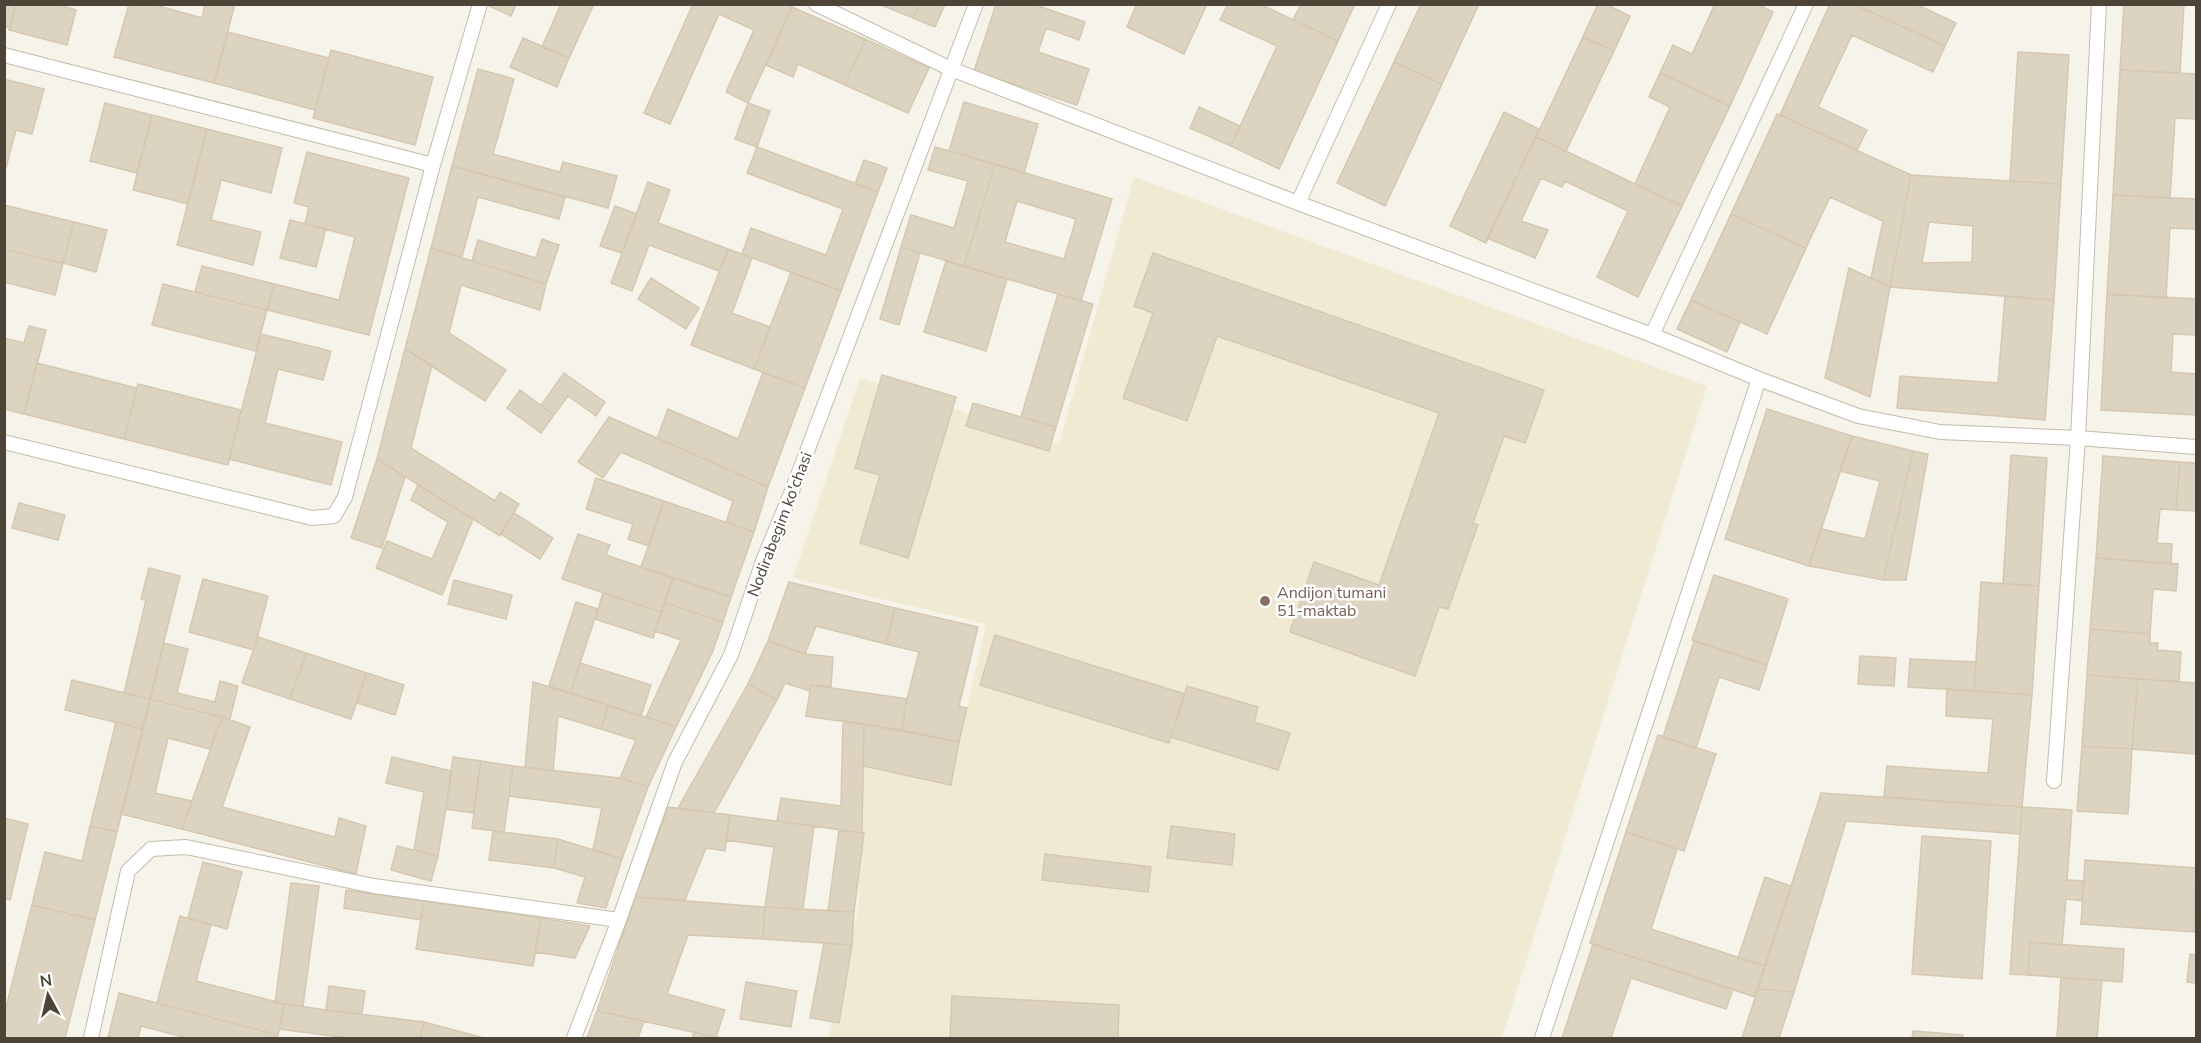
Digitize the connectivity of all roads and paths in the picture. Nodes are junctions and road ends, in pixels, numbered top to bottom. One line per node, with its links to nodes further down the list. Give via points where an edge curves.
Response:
1 (480, 4): 9 (lane)
2 (816, 4): 8 (lane)
3 (976, 4): 8 (lane, Nodirabegim ko'chasi)
4 (1389, 4): 10 (lane)
5 (1806, 4): 11 (lane)
6 (2098, 4): 13 (lane)
7 (4, 56): 9 (lane)
8 (951, 69): 10 (lane); 17 (lane, Nodirabegim ko'chasi, via 763,561 731,655 675,762)
9 (433, 165): 14 (lane, via 345,497 334,516 312,518)
10 (1298, 203): 11 (lane)
11 (1652, 335): 12 (lane)
12 (1758, 379): 13 (lane, via 1858,416 1941,432); 20 (lane)
13 (2078, 438): 15 (lane); 16 (lane)
14 (4, 442)
15 (2196, 447)
16 (2054, 781)
17 (619, 920): 18 (lane, via 374,886 186,847 151,849 128,872); 19 (lane, Nodirabegim ko'chasi)
18 (91, 1038)
19 (574, 1038)
20 (1542, 1038)

